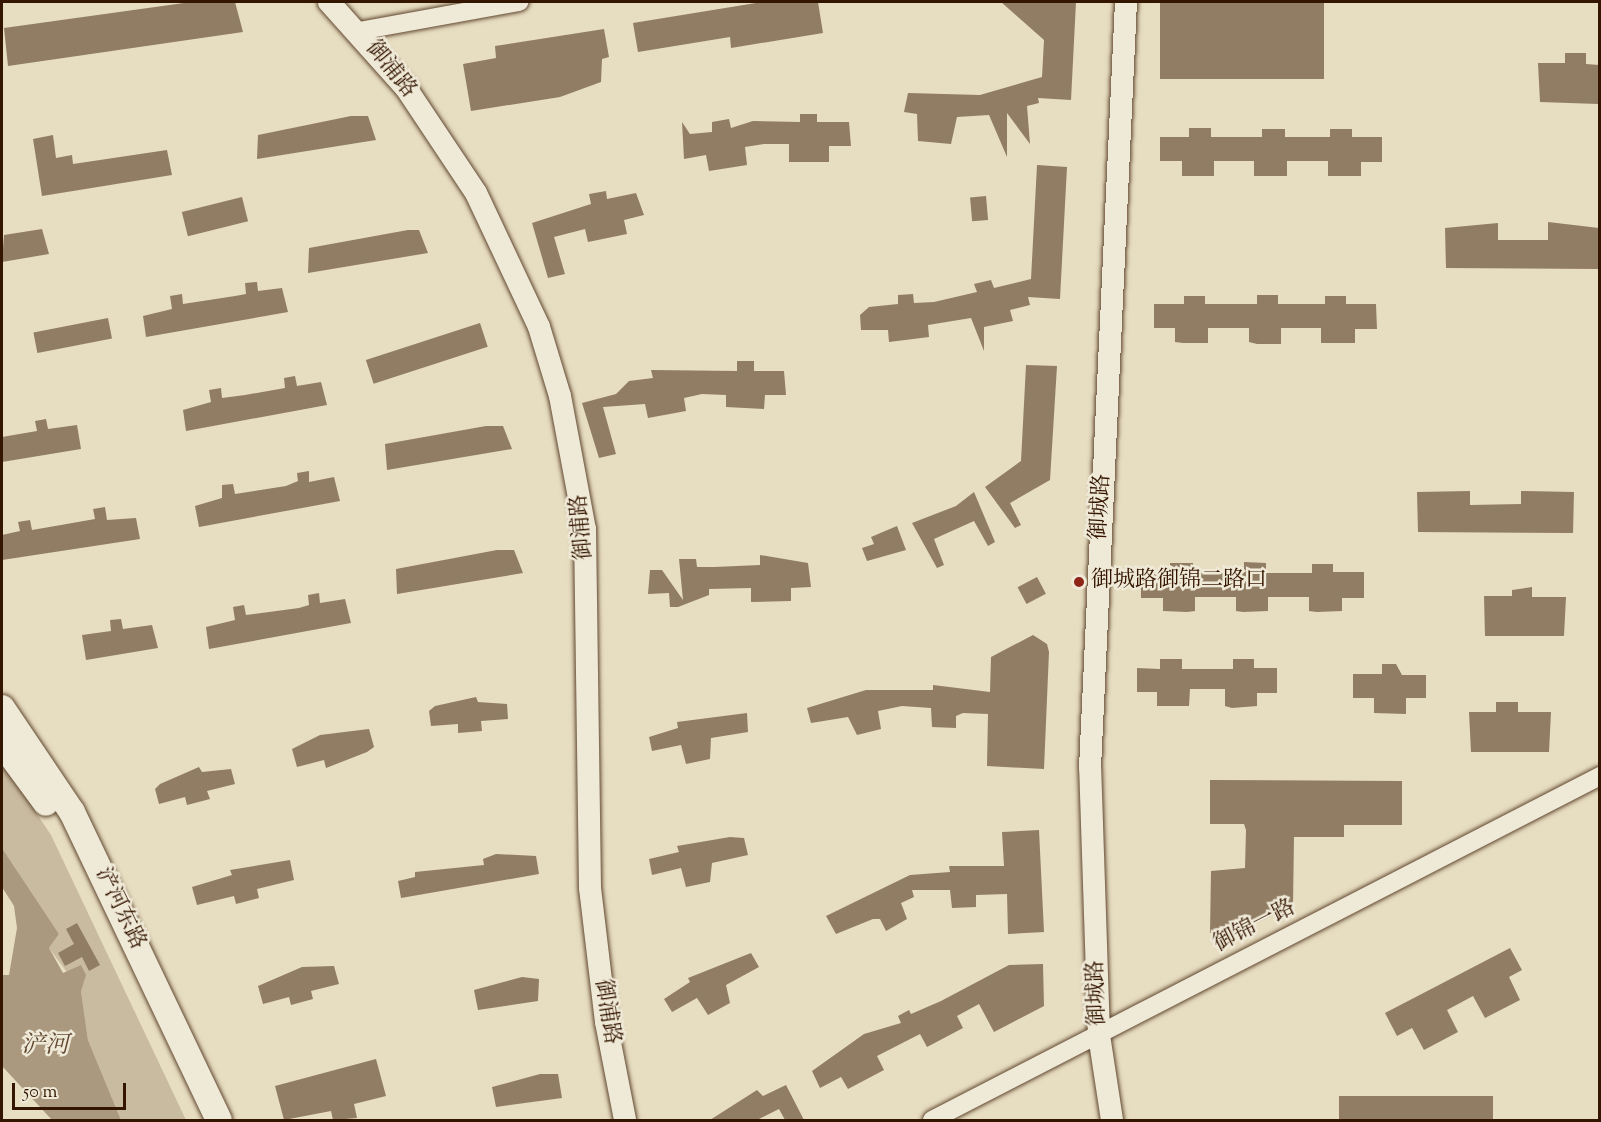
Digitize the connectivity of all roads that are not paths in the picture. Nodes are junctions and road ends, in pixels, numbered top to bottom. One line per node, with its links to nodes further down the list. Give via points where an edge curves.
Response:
1 (328, 2): 4 (street, 御浦路)
2 (519, 2): 4 (street)
3 (1126, 2): 8 (street, 御城路, via 1090,768)
4 (359, 31): 11 (street, 御浦路, via 438,130 492,221 539,327 569,433 587,564 584,734 590,888 606,1022)
5 (2, 708): 10 (main road, 浐河东路, via 72,812)
6 (2, 743): 9 (main road, 浐河东路, via 56,816)
7 (1599, 776): 8 (street, 御锦一路)
8 (1099, 1035): 12 (street, 御锦一路); 13 (street, 御城路)
9 (204, 1120)
10 (219, 1120)
11 (625, 1120)
12 (932, 1120)
13 (1112, 1120)

